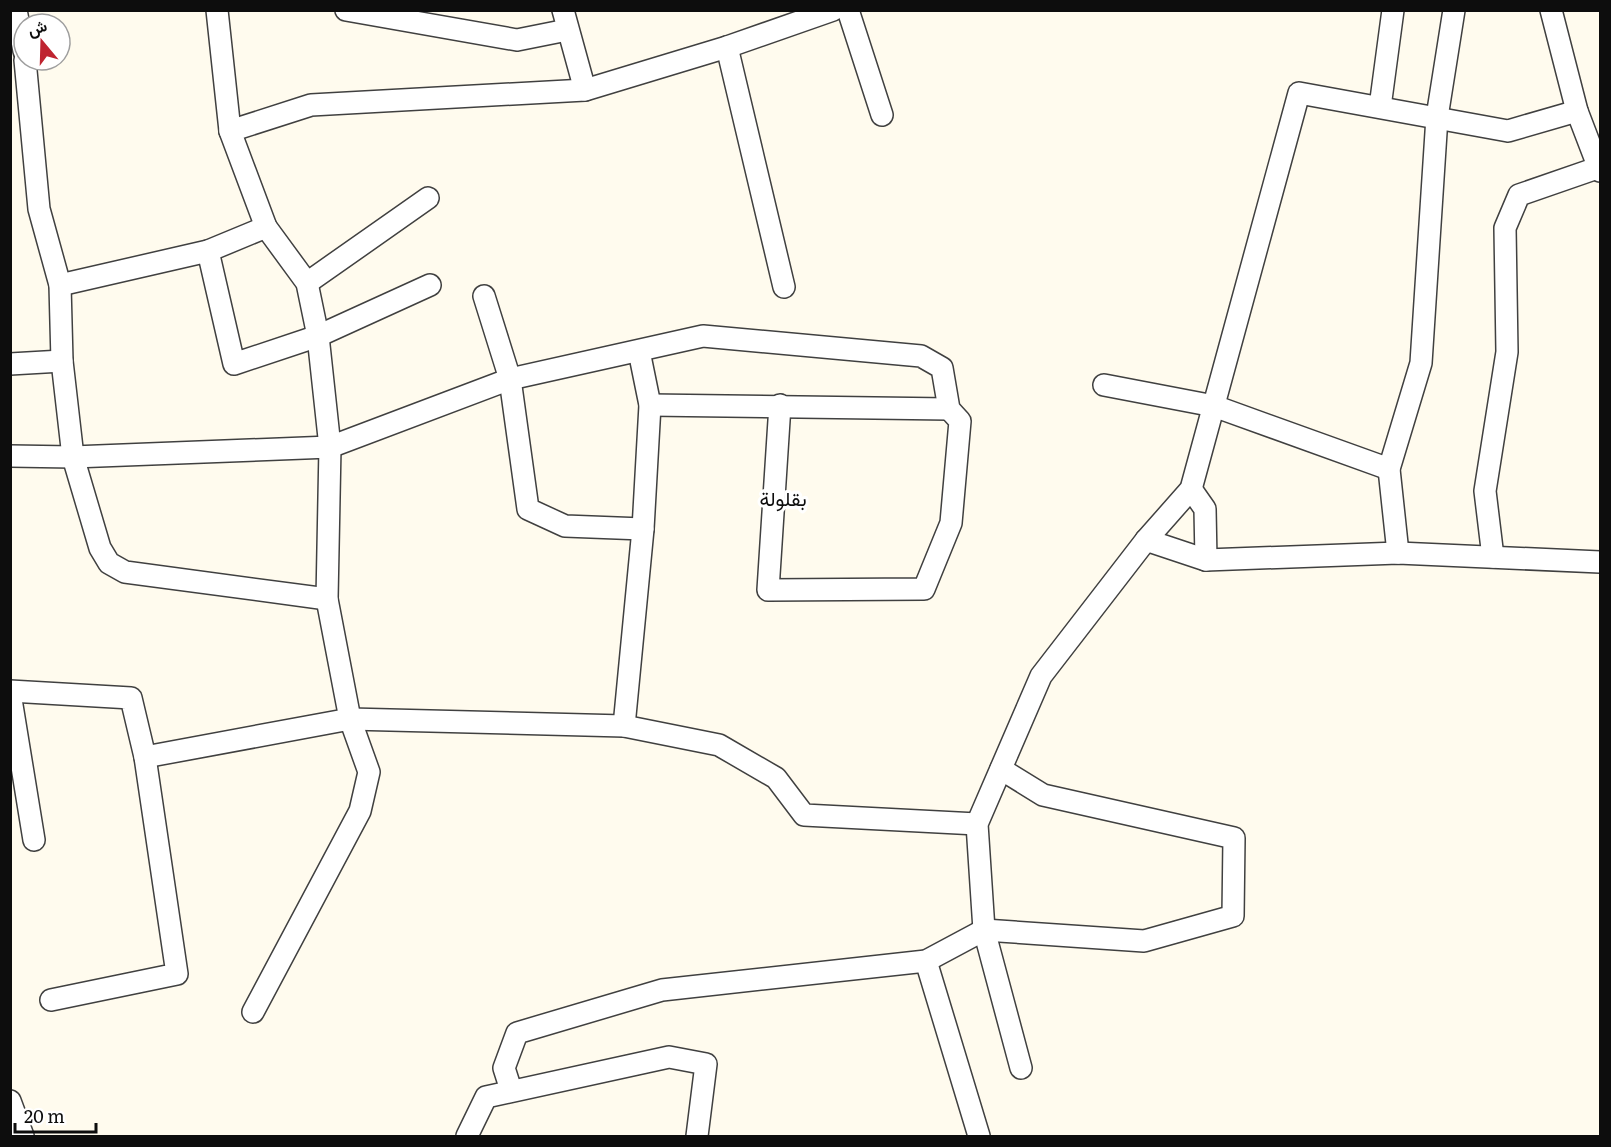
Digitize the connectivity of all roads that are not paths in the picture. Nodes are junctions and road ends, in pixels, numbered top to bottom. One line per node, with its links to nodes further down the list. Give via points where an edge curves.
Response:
1 (217, 10): 16 (street)
2 (346, 10): 8 (street, via 517,40)
3 (832, 10): 9 (street)
4 (848, 10): 14 (street)
5 (1393, 10): 12 (street)
6 (1454, 10): 15 (street)
7 (1551, 10): 13 (street)
8 (565, 20): 11 (street)
9 (727, 47): 11 (street); 24 (street)
10 (26, 72): 22 (street, via 39,209)
11 (585, 90): 16 (street, via 311,105)
12 (1380, 107): 15 (street); 34 (street, via 1299,93)
13 (1577, 111): 15 (street, via 1508,131); 17 (street)
14 (882, 115)
15 (1437, 117): 39 (street, via 1421,363)
16 (230, 131): 19 (street)
17 (1600, 169): 44 (street, via 1519,195 1505,228 1507,352 1485,492)
18 (428, 198): 21 (street)
19 (266, 227): 20 (street); 21 (street)
20 (208, 251): 22 (street); 26 (street, via 234,364)
21 (307, 283): 26 (street)
22 (60, 285): 28 (street)
23 (430, 285): 26 (street)
24 (784, 287)
25 (484, 296): 30 (street)
26 (318, 336): 36 (street)
27 (639, 351): 30 (street); 32 (street); 35 (street, via 703,336 921,356 942,368)
28 (62, 361): 29 (street); 38 (street)
29 (10, 364)
30 (510, 379): 36 (street); 41 (street, via 528,509 565,526)
31 (1104, 385): 34 (street)
32 (650, 405): 33 (street); 41 (street)
33 (780, 405): 35 (street); 35 (street, via 768,590 924,589 951,523 960,421)
34 (1214, 406): 39 (street); 40 (street)
35 (949, 409)
36 (330, 447): 38 (street); 47 (street)
37 (10, 456): 38 (street)
38 (73, 457): 47 (street, via 100,548 109,563 125,572)
39 (1389, 469): 43 (street)
40 (1191, 489): 42 (street); 45 (street, via 1205,509)
41 (643, 529): 50 (street)
42 (1146, 540): 45 (street); 52 (street, via 1041,676)
43 (1398, 553): 44 (street); 45 (street)
44 (1493, 557): 46 (street)
45 (1206, 560)
46 (1600, 562)
47 (327, 599): 49 (street)
48 (10, 692): 51 (street, via 131,698); 54 (street)
49 (350, 718): 50 (street); 51 (street); 58 (street, via 369,772 360,811)
50 (624, 726): 53 (street, via 719,745 776,778 804,815)
51 (145, 757): 57 (street, via 177,974)
52 (1001, 769): 53 (street); 55 (street, via 1043,795 1234,838 1233,916 1144,940)
53 (977, 824): 55 (street)
54 (34, 840)
55 (984, 930): 56 (street); 59 (street)
56 (926, 961): 60 (street, via 662,990 517,1033 504,1068); 65 (street)
57 (51, 1000)
58 (253, 1011)
59 (1022, 1068)
60 (511, 1090): 63 (street, via 486,1097); 64 (street, via 669,1057 706,1064)
61 (10, 1101): 62 (street)
62 (23, 1137)
63 (467, 1137)
64 (697, 1137)
65 (979, 1137)

